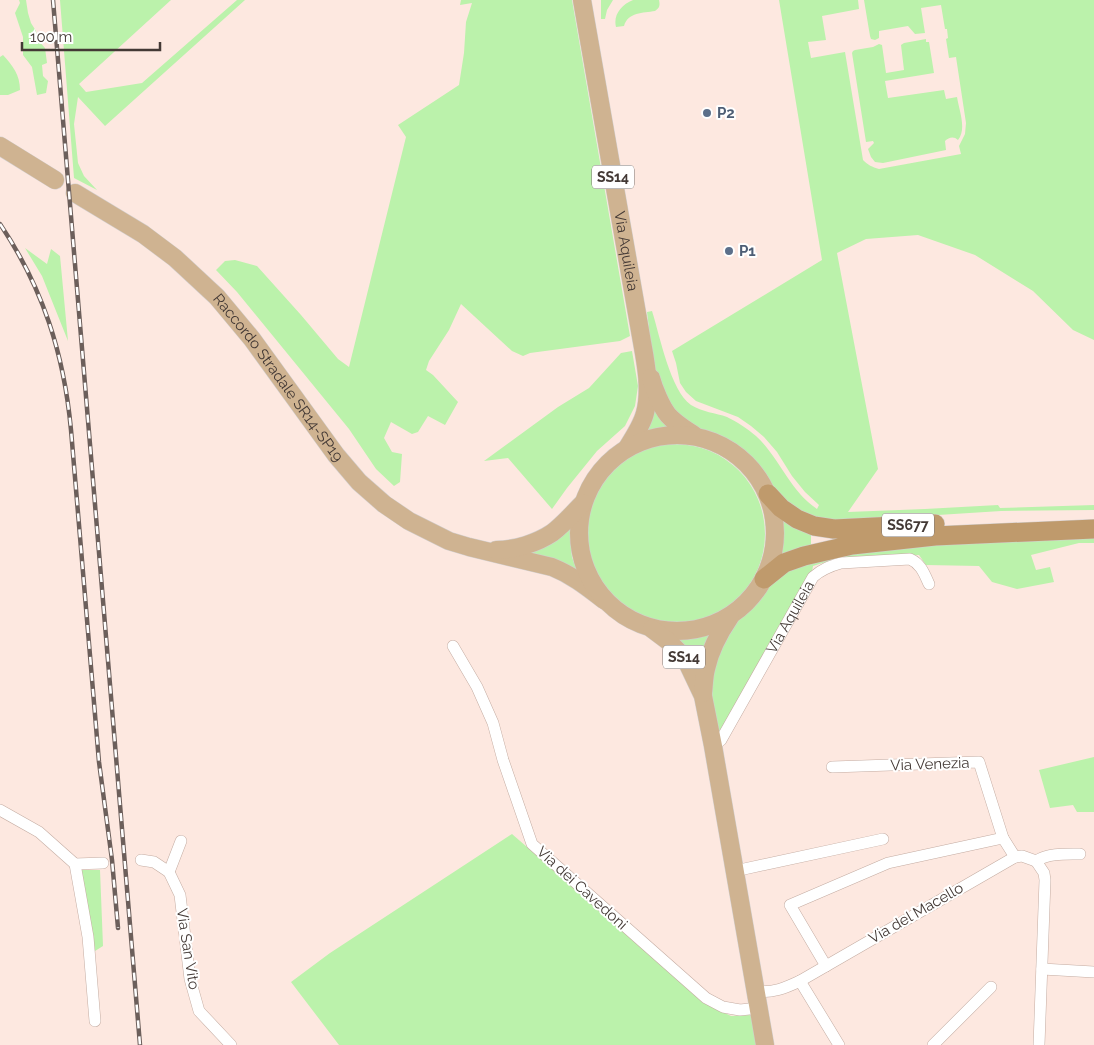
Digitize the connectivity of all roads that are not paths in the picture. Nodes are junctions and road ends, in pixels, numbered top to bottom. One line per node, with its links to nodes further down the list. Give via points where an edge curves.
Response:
1 (582, 0): 5 (main road, Via Aquileia / SS14)
2 (0, 146): 3 (main road)
3 (56, 180)
4 (75, 193): 12 (main road, Raccordo Stradale SR14-SP19, via 143,234 217,297 252,339 336,455 371,493 396,513 429,532)
5 (644, 354): 6 (main road, Via Aquileia / SS14, via 653,387 668,414); 7 (main road, Via Aquileia / SS14, via 648,391 645,412)
6 (697, 436): 7 (main road, SS14, via 667,435 644,440); 8 (main road, SS14, via 714,441 746,463)
7 (628, 448): 9 (main road, SS14, via 600,472)
8 (768, 494): 10 (highway, SS677, via 798,519 834,529); 13 (main road, SS14, via 776,532 774,551)
9 (583, 503): 12 (main road, Raccordo Stradale SR14-SP19, via 551,534 520,547); 15 (main road, SS14, via 580,548 592,582)
10 (1094, 517)
11 (1094, 529): 13 (highway, SS677, via 935,536 852,545 791,560)
12 (484, 550): 15 (main road, Raccordo Stradale SR14-SP19, via 552,567 575,578)
13 (764, 579): 16 (main road, SS14, via 745,605)
14 (929, 584): 20 (street, Via Aquileia, via 924,570 910,558 841,563 821,570 813,577 721,740)
15 (604, 600): 17 (main road, SS14, via 629,619)
16 (730, 617): 17 (main road, SS14, via 694,631); 19 (main road, SS14, via 712,648 705,670)
17 (651, 628): 19 (main road, SS14, via 685,658)
18 (453, 646): 39 (street, Via dei Cavedoni, via 493,723 532,844 706,998 723,1008 740,1010)
19 (703, 696): 20 (main road, SS14)
20 (711, 737): 32 (main road)
21 (832, 767): 23 (street, Via Venezia, via 979,762)
22 (0, 810): 31 (street, via 39,832)
23 (1003, 838): 27 (street, Via Venezia); 34 (street, via 888,863 790,905)
24 (883, 839): 32 (street)
25 (181, 841): 33 (street)
26 (1080, 854): 29 (street, via 1050,855)
27 (1014, 857): 29 (street); 34 (street, Via del Macello)
28 (141, 860): 33 (street, via 154,862)
29 (1036, 861): 35 (street, via 1045,880)
30 (103, 863): 31 (street)
31 (75, 864): 40 (street, via 88,937)
32 (735, 871): 39 (main road)
33 (168, 872): 41 (street, Via San Vito, via 180,895 190,979 199,1011)
34 (826, 966): 37 (street, Via del Macello)
35 (1042, 969): 36 (street); 45 (street)
36 (1094, 972)
37 (800, 981): 39 (street, Via del Macello); 43 (street)
38 (990, 987): 44 (street)
39 (757, 1000): 42 (main road)
40 (95, 1022)
41 (231, 1045)
42 (765, 1045)
43 (839, 1045)
44 (933, 1045)
45 (1039, 1045)

